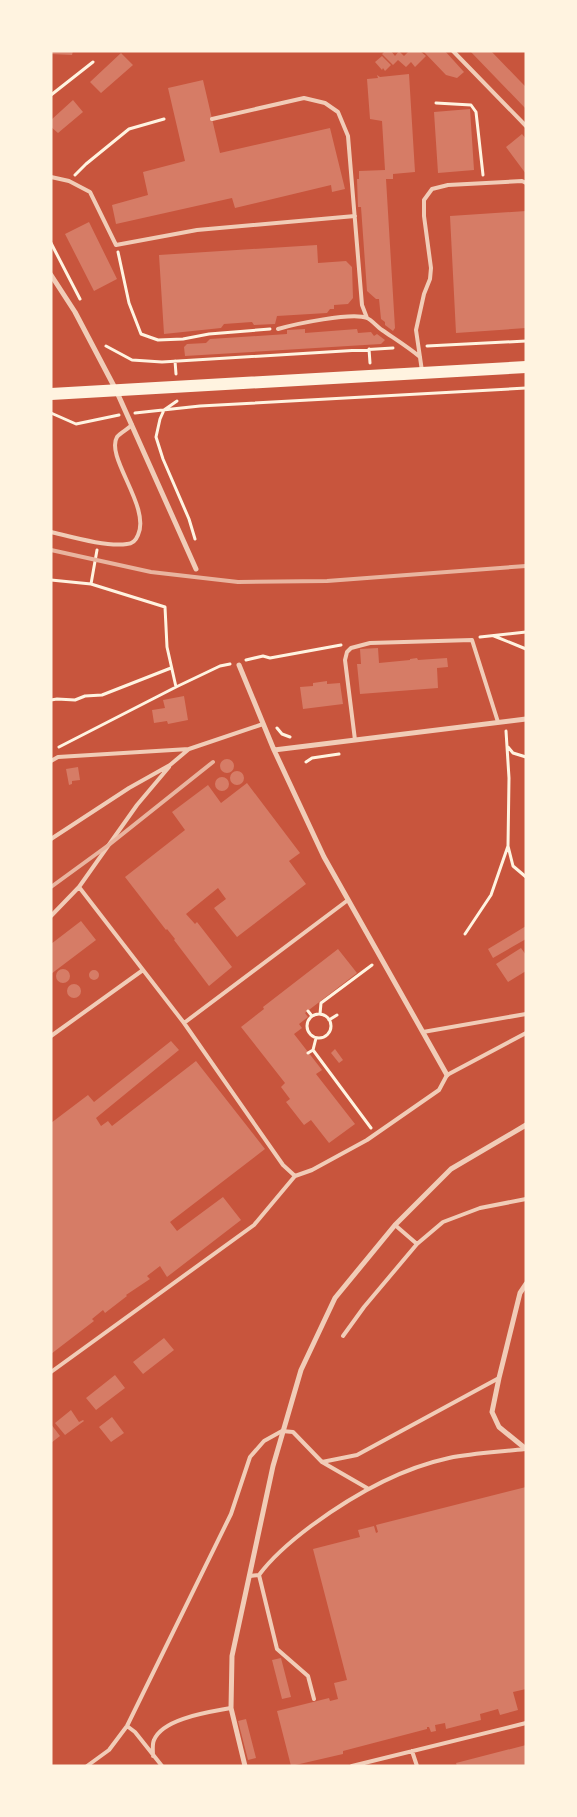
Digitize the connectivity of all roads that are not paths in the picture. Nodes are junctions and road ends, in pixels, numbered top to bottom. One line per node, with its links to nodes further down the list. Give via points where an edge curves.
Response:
1 (453, 51): 3 (lane)
2 (212, 119): 6 (lane, via 304,98 325,103 338,112 348,136)
3 (526, 126)
4 (51, 177): 6 (lane, via 69,181 90,192 116,245 198,230)
5 (526, 183): 10 (lane, via 448,185 432,189 424,200 431,268 416,330)
6 (355, 216): 8 (lane, via 362,305)
7 (51, 275): 13 (street, via 75,312)
8 (367, 318): 9 (lane, via 355,316); 10 (lane)
9 (278, 329)
10 (420, 357): 12 (lane)
11 (526, 367): 12 (main road)
12 (422, 373): 13 (main road)
13 (116, 390): 14 (main road); 15 (street)
14 (51, 394)
15 (132, 425): 16 (lane, via 117,437 115,445 139,512 142,527 136,539 129,544 116,545); 17 (street)
16 (51, 532)
17 (196, 568)
18 (239, 665): 21 (street)
19 (526, 719): 20 (street)
20 (498, 722): 22 (street); 22 (lane, via 472,640 370,643 351,648 345,660)
21 (263, 724): 23 (lane); 24 (street)
22 (355, 740): 24 (street)
23 (189, 749): 25 (lane, via 58,757); 26 (lane)
24 (274, 750): 29 (street)
25 (51, 761)
26 (170, 765): 27 (lane); 28 (lane, via 137,805)
27 (51, 840)
28 (80, 887): 30 (lane); 31 (lane)
29 (348, 900): 33 (lane); 34 (street)
30 (51, 916)
31 (143, 970): 33 (lane); 36 (lane)
32 (526, 1014): 34 (lane)
33 (184, 1023): 39 (lane, via 283,1165)
34 (422, 1032): 37 (street)
35 (526, 1033): 37 (lane)
36 (51, 1036)
37 (447, 1075): 39 (lane, via 439,1090 376,1134)
38 (526, 1125): 41 (street, via 451,1169)
39 (295, 1176): 45 (lane, via 254,1225)
40 (526, 1199): 42 (lane, via 480,1208 442,1222)
41 (395, 1225): 42 (lane); 47 (street, via 335,1298 301,1370)
42 (417, 1244): 44 (lane)
43 (526, 1284): 46 (street, via 520,1293)
44 (343, 1336)
45 (51, 1372)
46 (499, 1378): 48 (street, via 492,1412 499,1427); 49 (lane, via 357,1455)
47 (282, 1431): 49 (lane, via 293,1432); 51 (street); 56 (lane, via 264,1441 250,1457 231,1514)
48 (525, 1449): 50 (lane, via 450,1458 401,1473)
49 (322, 1462): 50 (lane)
50 (367, 1488): 52 (lane, via 288,1544)
51 (250, 1576): 52 (lane); 54 (street, via 232,1656)
52 (258, 1576): 53 (lane, via 278,1650 308,1676)
53 (314, 1699)
54 (231, 1708): 58 (lane, via 168,1724 154,1740); 61 (street)
55 (526, 1723): 57 (lane)
56 (127, 1726): 58 (lane); 59 (lane, via 109,1750)
57 (412, 1751): 62 (lane); 63 (lane)
58 (153, 1756): 60 (lane)
59 (87, 1766)
60 (162, 1766)
61 (245, 1766)
62 (352, 1766)
63 (417, 1766)

